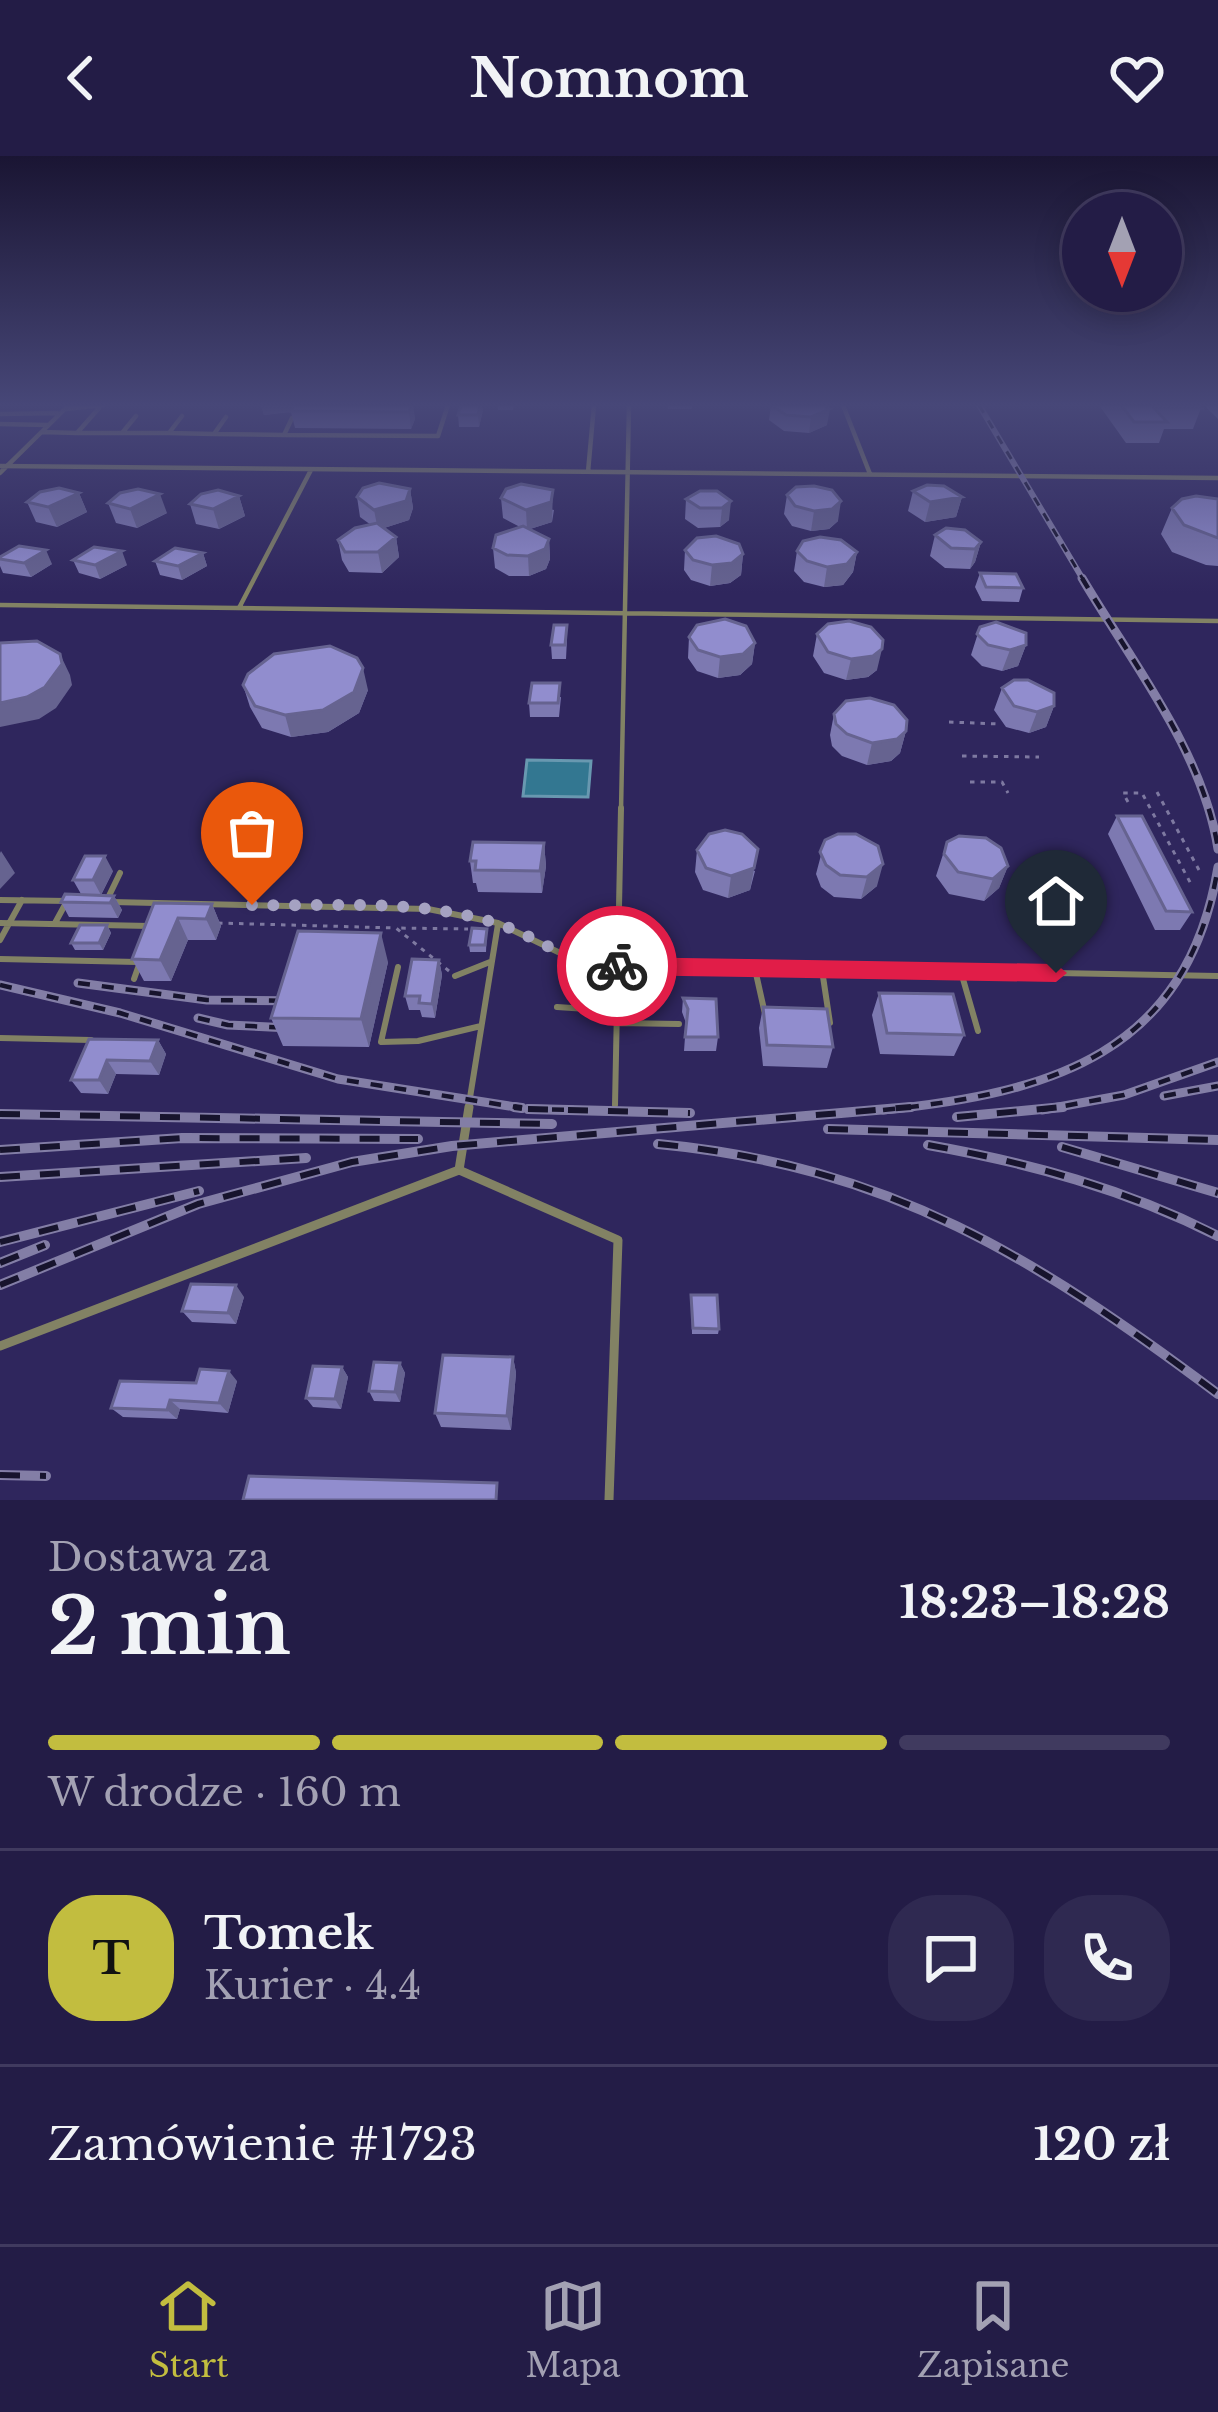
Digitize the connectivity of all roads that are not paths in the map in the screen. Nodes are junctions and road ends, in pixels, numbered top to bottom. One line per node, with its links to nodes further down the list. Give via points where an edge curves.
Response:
1 (2, 468): 5 (lane)
2 (588, 468): 6 (lane)
3 (627, 468): 7 (lane)
4 (867, 468): 8 (lane)
5 (311, 470): 6 (lane); 11 (lane)
6 (588, 472): 7 (lane)
7 (627, 473): 8 (lane); 12 (lane)
8 (870, 475): 9 (lane)
9 (1218, 478)
10 (0, 605): 11 (lane)
11 (239, 608): 12 (lane)
12 (625, 613): 13 (lane); 28 (lane)
13 (1218, 621)
14 (120, 873): 18 (lane)
15 (0, 900): 16 (lane)
16 (22, 900): 17 (lane); 20 (lane)
17 (67, 901): 18 (lane); 21 (lane)
18 (106, 902): 19 (lane)
19 (164, 903): 22 (lane, via 428,909); 23 (lane)
20 (5, 923): 21 (lane); 24 (lane)
21 (55, 923): 23 (lane)
22 (498, 923): 27 (lane); 28 (lane, via 583,964)
23 (154, 926): 26 (lane)
24 (0, 940)
25 (0, 959): 26 (lane)
26 (140, 962): 35 (lane)
27 (490, 962): 33 (lane); 42 (lane)
28 (618, 966): 30 (lane); 37 (lane)
29 (398, 968): 42 (lane, via 381,1042)
30 (755, 968): 31 (lane); 38 (lane)
31 (822, 970): 32 (lane); 39 (lane, via 830,1023)
32 (961, 972): 34 (lane); 43 (lane)
33 (455, 976)
34 (1218, 976)
35 (134, 979)
36 (557, 1007): 37 (lane)
37 (617, 1011): 40 (lane)
38 (766, 1019)
39 (809, 1022)
40 (616, 1023): 41 (lane); 46 (lane)
41 (679, 1024)
42 (481, 1026): 47 (lane)
43 (978, 1031)
44 (0, 1038): 45 (lane)
45 (115, 1041)
46 (615, 1105)
47 (459, 1170): 48 (lane); 49 (lane, via 618,1240)
48 (0, 1346)
49 (610, 1500)

